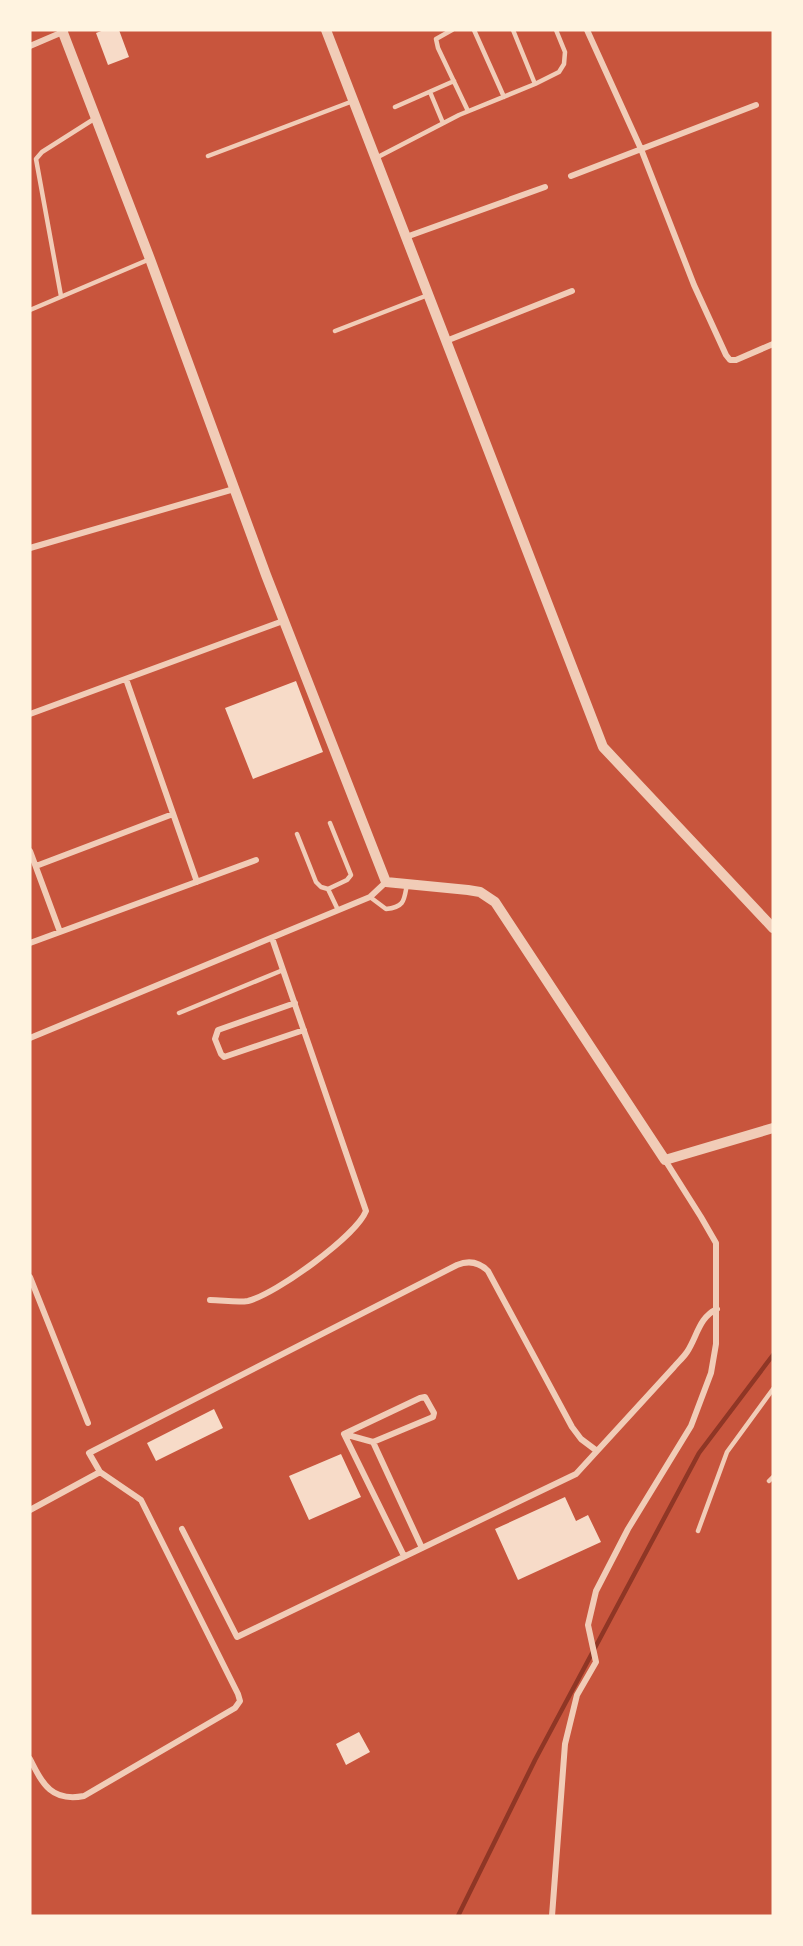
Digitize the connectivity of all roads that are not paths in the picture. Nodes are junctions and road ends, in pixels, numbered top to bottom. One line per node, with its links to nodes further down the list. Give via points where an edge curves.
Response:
1 (326, 30): 13 (street)
2 (452, 30): 9 (lane, via 436,39)
3 (474, 30): 12 (lane)
4 (513, 30): 10 (lane)
5 (556, 30): 10 (lane, via 565,52 564,64 559,72)
6 (586, 30): 19 (street)
7 (64, 31): 8 (street); 17 (street)
8 (30, 46)
9 (454, 81): 11 (lane); 16 (lane)
10 (535, 84): 12 (lane)
11 (430, 92): 15 (lane); 18 (lane)
12 (504, 97): 16 (lane)
13 (353, 101): 20 (lane); 21 (street)
14 (756, 105): 19 (street)
15 (395, 106)
16 (468, 111): 18 (lane)
17 (96, 118): 25 (street); 28 (lane, via 36,159)
18 (443, 123): 21 (lane)
19 (641, 149): 22 (street); 32 (street, via 694,285 730,360)
20 (208, 156)
21 (376, 158): 24 (street)
22 (571, 176)
23 (545, 187): 24 (street)
24 (406, 237): 27 (street)
25 (150, 259): 28 (lane); 33 (street)
26 (572, 291): 31 (street)
27 (428, 295): 30 (lane); 31 (street)
28 (61, 296): 29 (lane)
29 (30, 310)
30 (335, 331)
31 (446, 342): 50 (street, via 603,747)
32 (773, 344)
33 (234, 489): 34 (street); 35 (street)
34 (30, 548)
35 (283, 621): 36 (street); 45 (street)
36 (126, 679): 37 (street); 38 (street)
37 (30, 714)
38 (173, 814): 43 (street); 44 (street)
39 (330, 823): 47 (lane, via 351,875)
40 (297, 834): 47 (lane, via 316,882)
41 (30, 851): 43 (street)
42 (256, 860): 44 (street)
43 (36, 866): 51 (street)
44 (197, 882): 51 (street)
45 (386, 882): 46 (street); 48 (street)
46 (407, 884): 48 (lane, via 404,901 397,908 386,909); 60 (street, via 480,892 495,902)
47 (328, 889): 49 (lane)
48 (370, 897): 49 (street)
49 (338, 910): 52 (street)
50 (773, 928)
51 (60, 932): 53 (street)
52 (272, 938): 54 (street); 58 (street)
53 (30, 943)
54 (283, 970): 55 (street); 56 (lane)
55 (295, 1003): 57 (street); 57 (street, via 218,1030 215,1039 224,1058)
56 (179, 1013)
57 (304, 1030): 62 (street, via 366,1211 363,1219 296,1277 248,1301)
58 (30, 1038)
59 (773, 1128): 60 (street)
60 (665, 1160): 63 (street, via 716,1243)
61 (30, 1277): 65 (street)
62 (210, 1300)
63 (717, 1310): 68 (street, via 703,1320 687,1352); 76 (street, via 711,1373 699,1408 606,1568 590,1613 589,1635 596,1662 577,1695 564,1744)
64 (773, 1389): 72 (lane, via 727,1452)
65 (88, 1423)
66 (344, 1434): 67 (street); 67 (street, via 420,1398 428,1400 433,1417); 74 (street)
67 (373, 1443): 73 (street)
68 (597, 1451): 69 (street, via 572,1426 488,1271 468,1262 89,1453); 73 (street, via 576,1474)
69 (100, 1472): 70 (street); 75 (street, via 141,1500 240,1701 235,1708 84,1796 67,1798 51,1791)
70 (30, 1510)
71 (182, 1529): 74 (street, via 237,1637)
72 (698, 1531)
73 (422, 1548): 74 (street)
74 (404, 1556)
75 (30, 1759)
76 (552, 1916)

